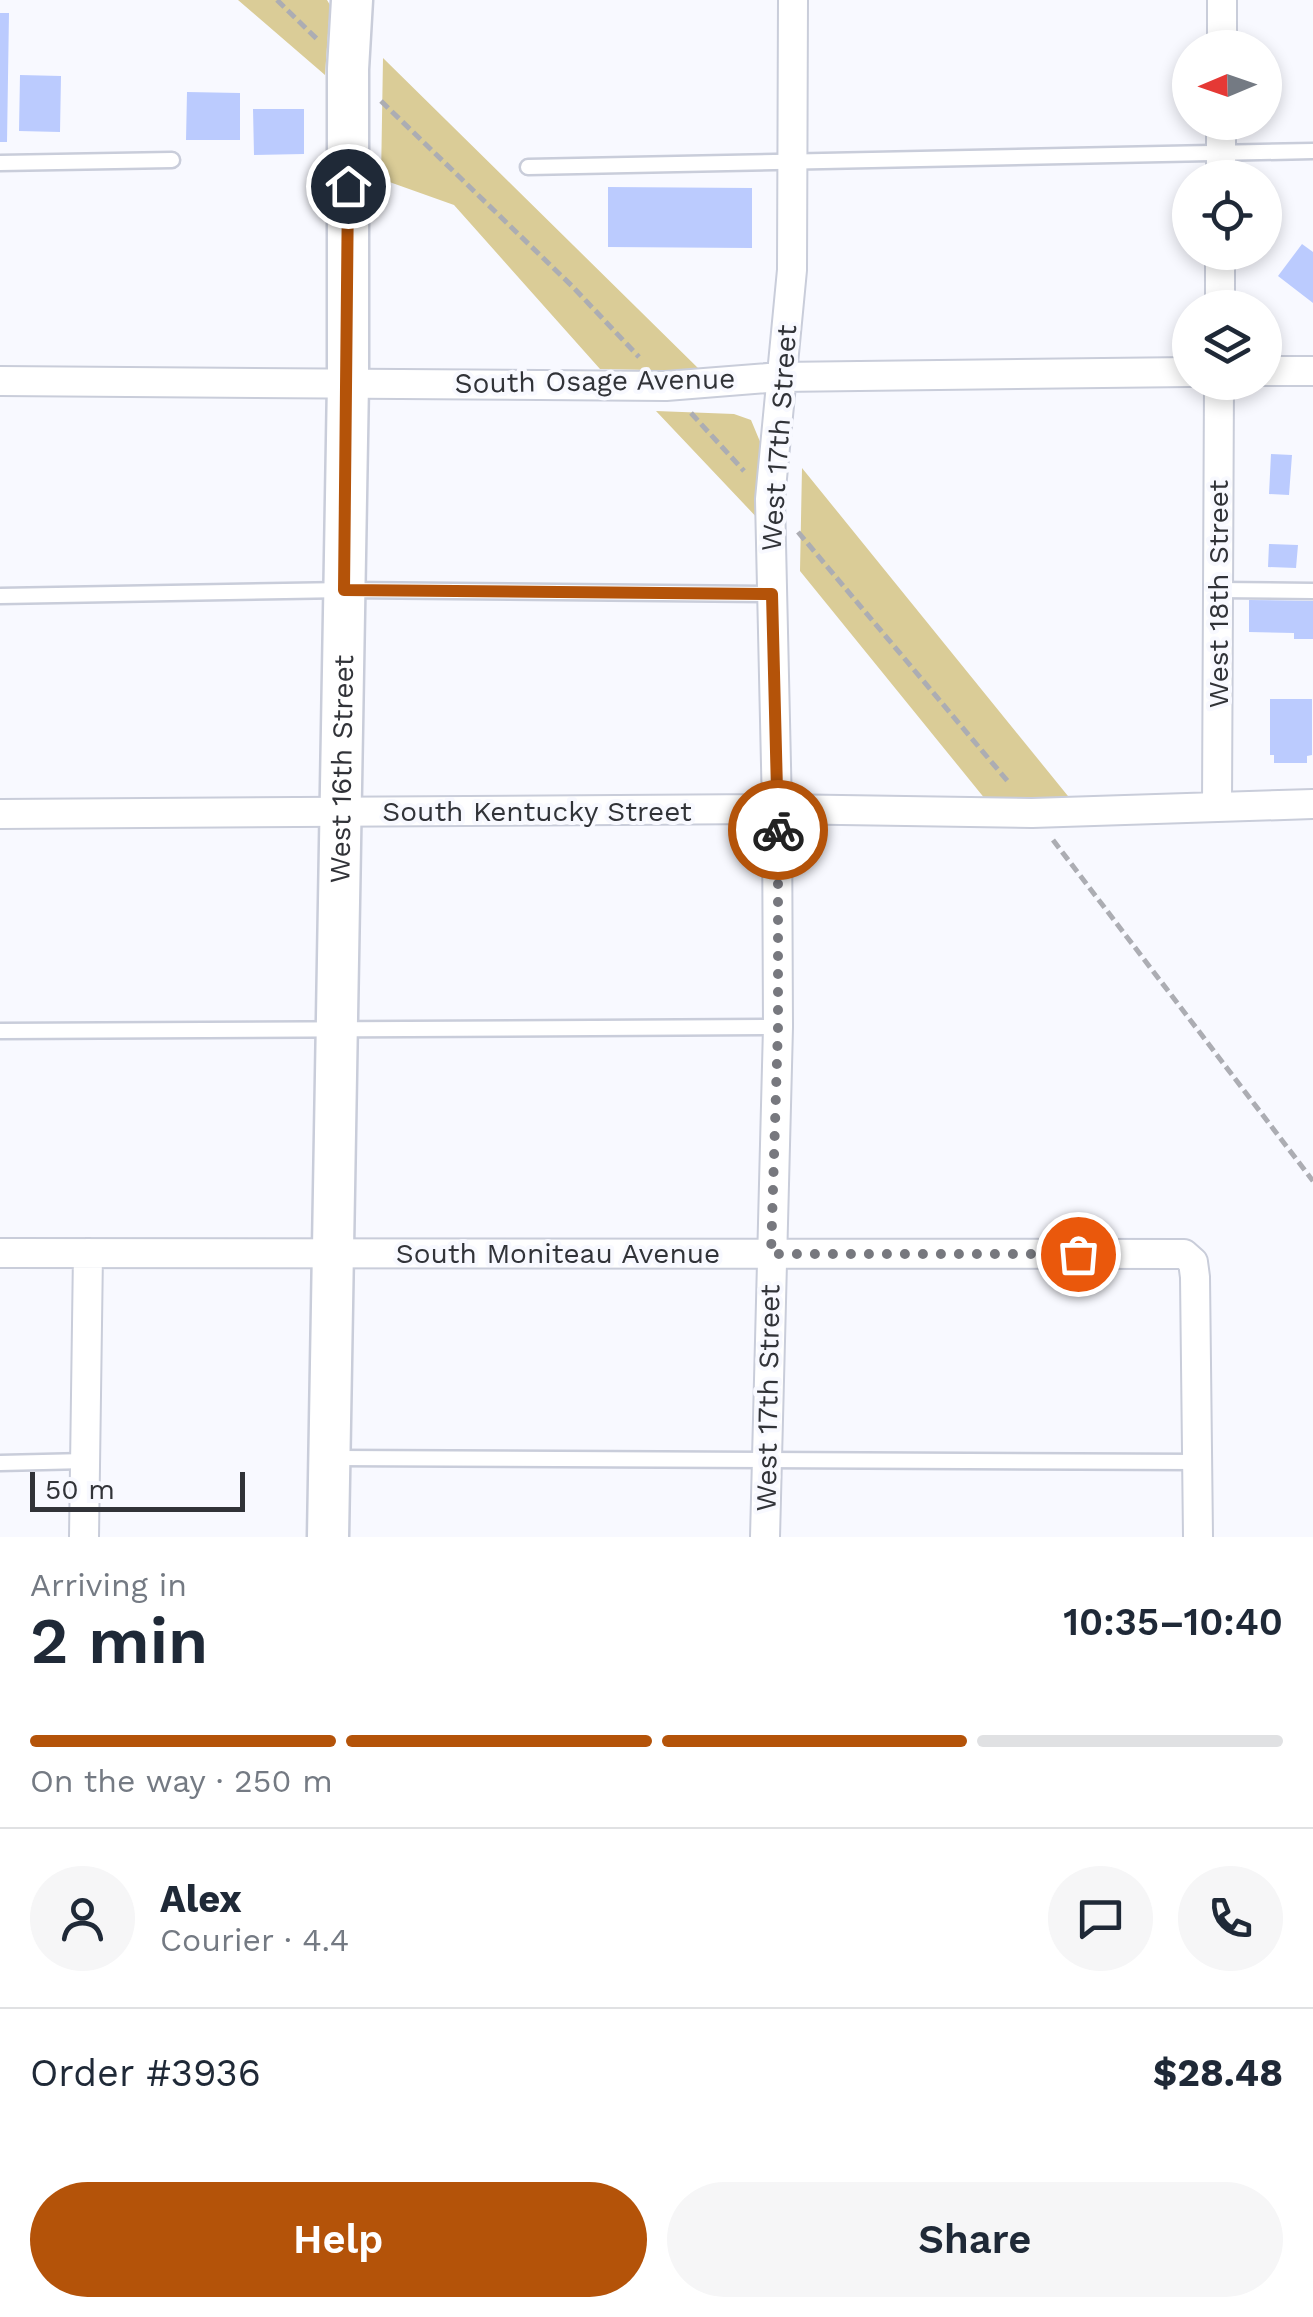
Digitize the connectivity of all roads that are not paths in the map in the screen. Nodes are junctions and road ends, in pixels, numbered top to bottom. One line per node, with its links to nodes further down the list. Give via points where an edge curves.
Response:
1 (352, 0): 17 (main road, West 16th Street)
2 (793, 0): 8 (street, West 17th Street)
3 (1222, 0): 4 (street)
4 (1222, 30)
5 (1313, 151): 7 (lane)
6 (172, 160): 9 (lane)
7 (1254, 160)
8 (793, 162): 10 (lane); 11 (lane); 15 (street, West 17th Street, via 792,270)
9 (0, 163)
10 (1172, 165)
11 (528, 168)
12 (1313, 370): 13 (street)
13 (1282, 371)
14 (1172, 372): 15 (street, South Osage Avenue)
15 (780, 377): 17 (street, South Osage Avenue, via 666,386); 22 (street, West 17th Street, via 770,500)
16 (0, 382): 17 (street, South Osage Avenue)
17 (348, 382): 19 (main road, West 16th Street)
18 (1220, 400): 20 (street, West 18th Street)
19 (344, 590): 22 (lane); 23 (lane); 27 (main road, West 16th Street)
20 (1218, 590): 21 (lane); 25 (street, West 18th Street)
21 (1313, 591)
22 (772, 594): 26 (street, West 17th Street)
23 (0, 596)
24 (1313, 804): 25 (street, South Kentucky Street)
25 (1217, 805): 26 (street, South Kentucky Street, via 1032,813)
26 (778, 810): 27 (street, South Kentucky Street); 29 (street, West 17th Street)
27 (341, 812): 28 (street, South Kentucky Street); 30 (main road, West 16th Street)
28 (0, 814)
29 (778, 1027): 30 (lane); 35 (street, West 17th Street)
30 (337, 1030): 31 (lane); 34 (main road, West 16th Street)
31 (0, 1032)
32 (0, 1252): 33 (street, South Moniteau Avenue)
33 (88, 1253): 34 (street, South Moniteau Avenue); 38 (street)
34 (333, 1253): 35 (street, South Moniteau Avenue); 36 (main road, West 16th Street)
35 (771, 1254): 37 (street, West 17th Street); 39 (street, South Moniteau Avenue, via 1184,1254 1192,1262)
36 (329, 1458): 37 (lane); 42 (main road, West 16th Street)
37 (766, 1459): 39 (lane); 43 (street, West 17th Street)
38 (86, 1461): 40 (lane); 41 (street)
39 (1198, 1462): 44 (street)
40 (0, 1463)
41 (84, 1537)
42 (328, 1537)
43 (765, 1537)
44 (1198, 1537)

